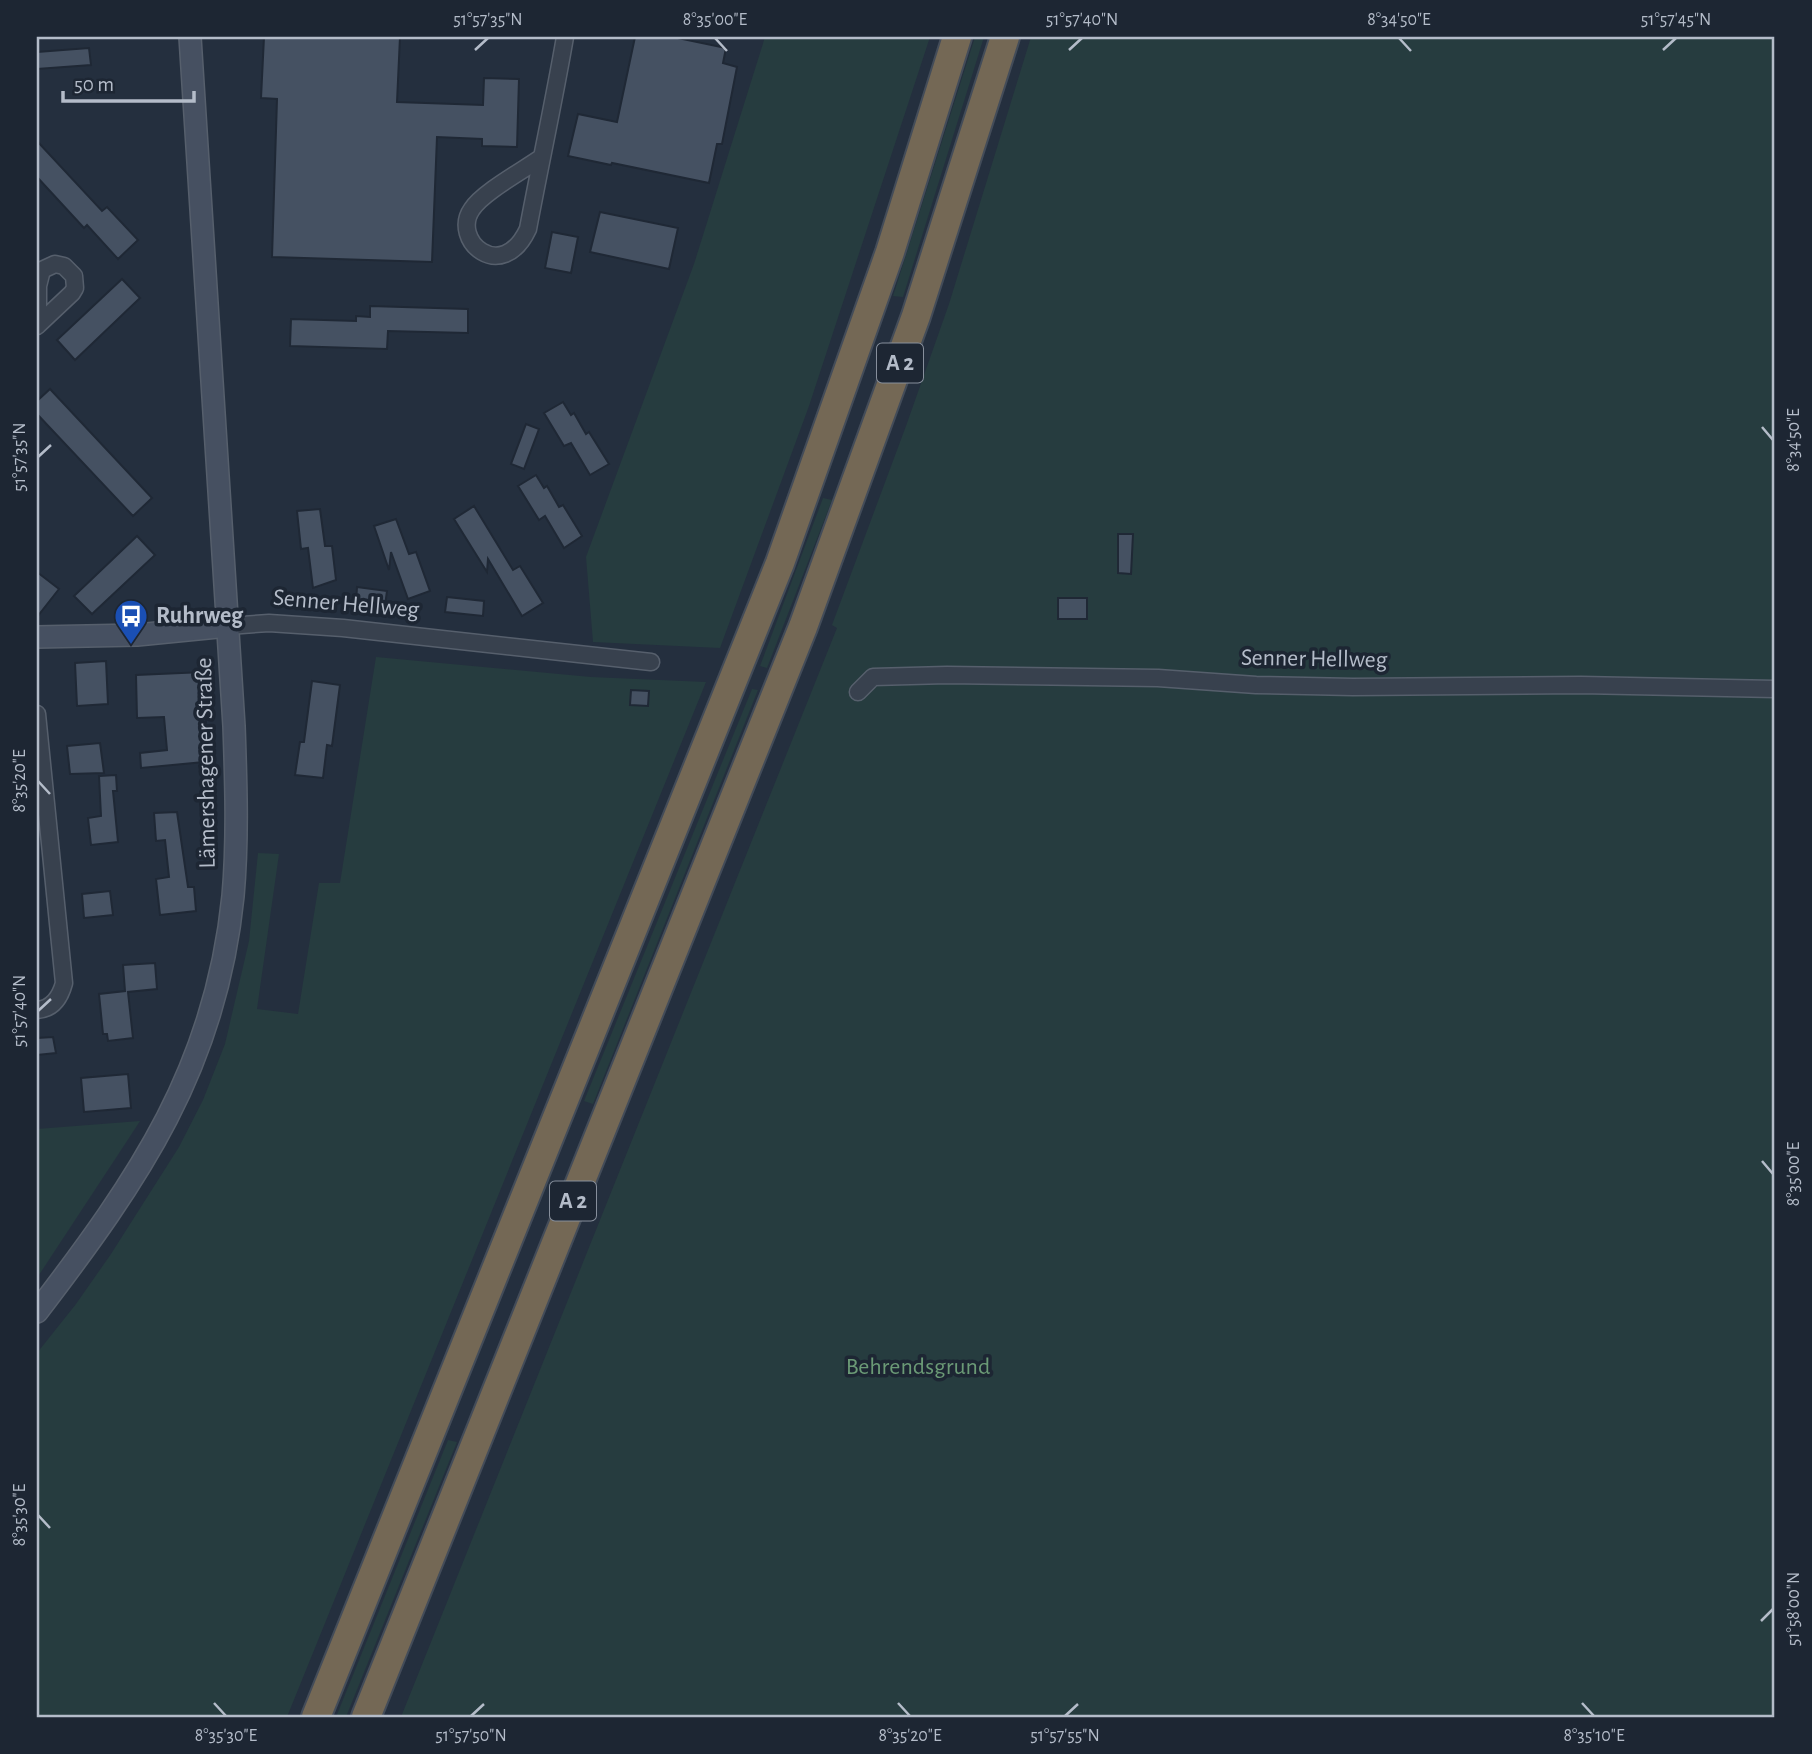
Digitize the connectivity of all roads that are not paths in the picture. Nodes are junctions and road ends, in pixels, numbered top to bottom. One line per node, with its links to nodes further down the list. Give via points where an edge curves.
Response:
1 (190, 37): 6 (main road, Lämershagener Straße)
2 (565, 37): 5 (street)
3 (957, 37): 14 (highway, A 2, via 890,252 780,563)
4 (1005, 37): 15 (highway, A 2, via 916,316 808,616)
5 (542, 157): 5 (street, via 471,209 466,228 483,253 503,256 524,237)
6 (228, 626): 7 (main road, Senner Hellweg, via 137,635); 8 (street, Senner Hellweg, via 269,623 343,628); 13 (main road, Lämershagener Straße, via 236,781 234,878 226,945 208,1023 187,1081 158,1138 110,1214)
7 (37, 636)
8 (651, 662)
9 (1775, 688): 10 (street, Senner Hellweg, via 1256,685 1158,678 947,675 873,677)
10 (858, 692)
11 (37, 714): 12 (street, via 64,983 53,1004)
12 (37, 1010)
13 (37, 1312)
14 (316, 1717)
15 (366, 1717)

